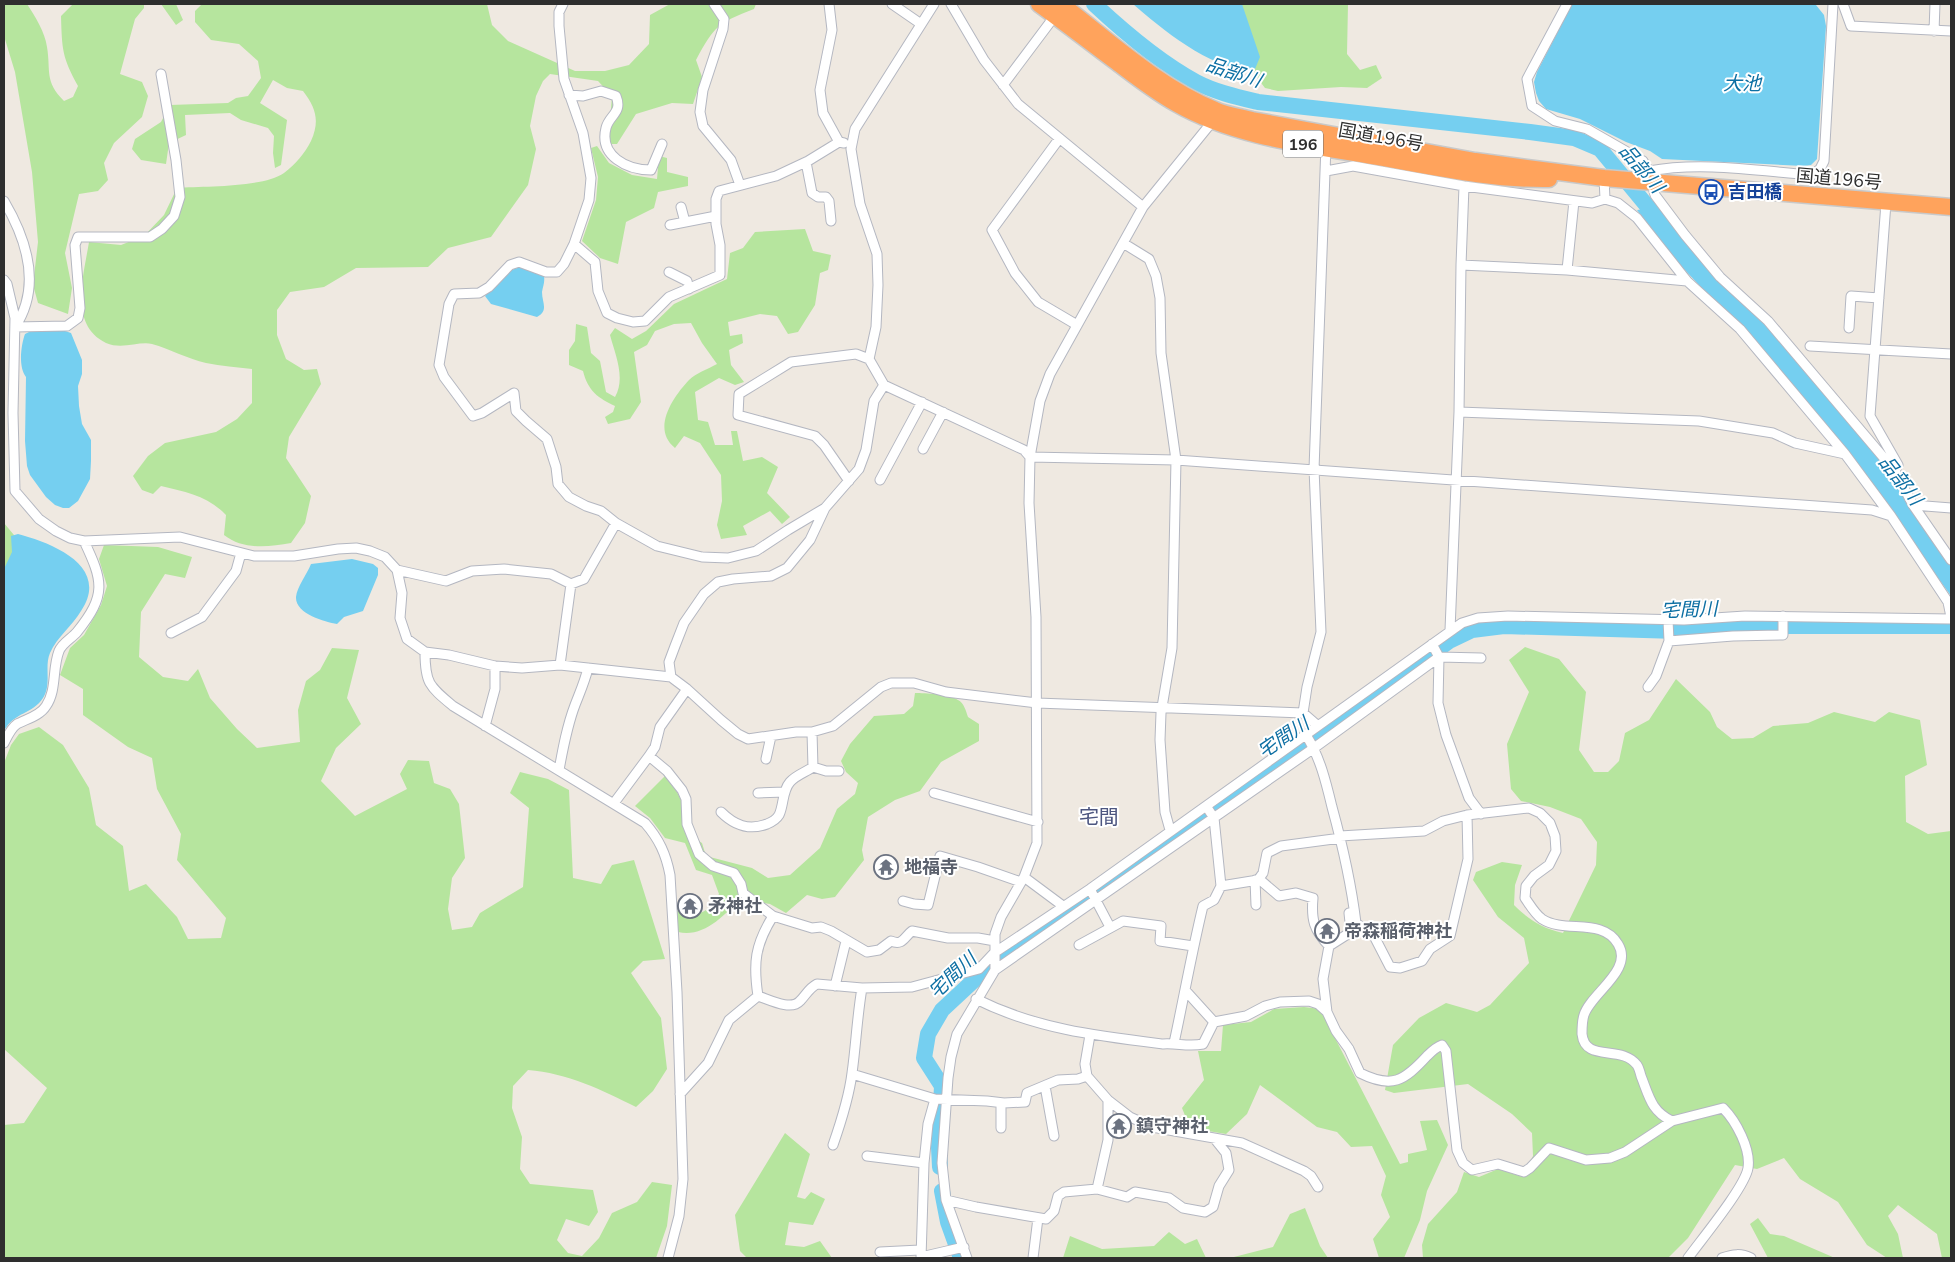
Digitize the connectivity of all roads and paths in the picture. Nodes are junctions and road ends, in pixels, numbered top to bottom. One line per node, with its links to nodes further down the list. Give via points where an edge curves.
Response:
1 (564, 4): 18 (street, via 559,12 560,50)
2 (714, 4): 29 (street, via 724,19 723,29 703,90 700,112 708,135 731,160)
3 (829, 4): 22 (street, via 832,30 820,90 823,113)
4 (892, 4): 13 (street)
5 (934, 4): 13 (street)
6 (951, 4): 17 (street)
7 (1040, 4): 12 (highway, 国道196号 / 196)
8 (1567, 4): 27 (street, via 1527,79 1532,106 1555,121 1586,129 1643,161)
9 (1833, 4): 27 (street, via 1824,161 1820,169 1812,175 1668,167)
10 (1843, 4): 14 (street, via 1851,26)
11 (1935, 4): 14 (street)
12 (1060, 8): 17 (street); 19 (highway, 国道196号 / 196, via 1148,86 1177,104)
13 (922, 24): 24 (street, via 855,129)
14 (1934, 31): 15 (street)
15 (1951, 31)
16 (161, 74): 53 (street, via 180,197 174,216 150,237 78,237 75,245 78,318 67,326)
17 (1003, 85): 20 (street, via 1018,104)
18 (569, 95): 23 (street, via 583,96 601,91 616,96 619,102 607,125 606,142 614,159 624,165 651,170); 43 (street, via 583,133 591,178 589,200)
19 (1214, 116): 21 (highway, 国道196号 / 196, via 1253,134); 36 (street)
20 (1059, 139): 36 (street); 52 (street, via 992,230 1015,272 1038,302)
21 (1326, 141): 26 (street); 28 (highway, 国道196号 / 196, via 1470,173 1517,179)
22 (839, 142): 24 (street); 25 (street)
23 (662, 144)
24 (852, 144): 58 (street, via 860,204 877,254 876,327)
25 (806, 162): 29 (street, via 776,176); 39 (street, via 812,193 829,201)
26 (1326, 171): 30 (street, via 1353,166); 67 (street)
27 (1650, 176): 28 (highway, 国道196号 / 196, via 1634,181); 34 (highway, 国道196号 / 196); 68 (street, via 1655,195 1685,235 1720,277 1768,321)
28 (1607, 178): 31 (street)
29 (740, 185): 38 (street, via 719,191)
30 (1464, 186): 33 (street); 44 (street)
31 (1605, 198): 33 (street, via 1592,203); 48 (street, via 1618,202 1637,218)
32 (4, 201): 53 (street, via 26,248 31,278 24,313)
33 (1574, 201): 45 (street)
34 (1886, 203): 37 (highway, 国道196号 / 196); 51 (street)
35 (681, 207): 40 (street)
36 (1143, 207): 42 (street)
37 (1951, 207)
38 (716, 216): 40 (street); 49 (street, via 720,275)
39 (832, 221)
40 (684, 222): 41 (street)
41 (670, 225)
42 (1123, 243): 52 (street); 66 (street, via 1149,259 1156,276 1160,298 1161,353)
43 (574, 244): 49 (street, via 595,262 601,303 607,313 617,318 645,321 669,297); 76 (street, via 557,272 546,272 519,262 510,265 479,293 454,294 449,304 439,365 473,416 514,393 516,411 547,439 558,484 569,497 601,511)
44 (1461, 265): 45 (street); 62 (street)
45 (1567, 270): 48 (street)
46 (669, 272): 49 (street, via 687,281)
47 (4, 280): 50 (street)
48 (1687, 281): 64 (street, via 1740,329)
49 (689, 289)
50 (7, 298): 53 (street)
51 (1879, 298): 54 (street, via 1851,296); 56 (street)
52 (1077, 325): 65 (street, via 1050,374 1040,401)
53 (16, 328): 77 (street, via 15,492 39,519 63,534)
54 (1849, 328)
55 (1810, 346): 56 (street)
56 (1875, 349): 57 (street); 68 (street, via 1870,416 1898,465)
57 (1951, 354)
58 (869, 359): 59 (street); 71 (street, via 856,354 791,362 739,394 738,415 815,436)
59 (884, 386): 60 (street); 71 (street, via 874,401 866,450 859,469)
60 (922, 402): 61 (street); 69 (street)
61 (943, 412): 63 (street); 65 (street, via 1024,450)
62 (1459, 412): 64 (street, via 1700,421 1773,433 1795,444); 70 (street)
63 (923, 449)
64 (1844, 454): 75 (street)
65 (1030, 457): 66 (street); 97 (street)
66 (1176, 460): 67 (street); 98 (street, via 1172,648)
67 (1314, 469): 70 (street); 99 (street, via 1320,632)
68 (1895, 471): 72 (street)
69 (880, 480)
70 (1456, 481): 75 (street, via 1872,510); 85 (street)
71 (849, 482): 73 (street)
72 (1913, 505): 74 (street); 79 (street)
73 (825, 508): 76 (street, via 756,551 728,558 702,557 657,546); 94 (street, via 810,540 787,568 771,576 718,582 704,594 684,623 670,662)
74 (1951, 508)
75 (1891, 516): 83 (street, via 1948,602)
76 (616, 523): 81 (street, via 584,579)
77 (84, 541): 78 (street, via 180,536); 105 (street, via 101,583 97,599 76,633 60,649 52,694 45,708 15,725)
78 (241, 553): 80 (street, via 294,556 356,548 385,557); 86 (street, via 236,571 202,617)
79 (1951, 560)
80 (397, 570): 81 (street, via 446,581 472,570 504,569 550,574); 89 (street, via 402,593 400,618 407,639)
81 (571, 584): 91 (street)
82 (1783, 616): 83 (street); 84 (street); 87 (street, via 1784,635)
83 (1951, 618)
84 (1668, 620): 85 (street, via 1508,616 1478,618); 87 (street)
85 (1450, 630): 88 (street)
86 (171, 633)
87 (1669, 641): 95 (street, via 1656,676)
88 (1435, 650): 90 (street); 101 (street); 104 (street); 117 (street, via 1438,703 1446,735 1469,798)
89 (425, 652): 92 (street); 100 (street, via 425,675 436,692)
90 (1481, 658)
91 (560, 665): 92 (street); 93 (street)
92 (495, 666): 100 (street, via 495,689)
93 (588, 668): 94 (street); 109 (street, via 569,724)
94 (671, 677): 96 (street)
95 (1648, 687)
96 (687, 689): 103 (street, via 738,734 748,739); 106 (street, via 660,727)
97 (1037, 703): 98 (street); 102 (street, via 946,692 914,683 891,683 881,687 834,726); 119 (street)
98 (1162, 707): 99 (street); 120 (street, via 1162,775)
99 (1303, 713): 101 (street)
100 (485, 726): 109 (street)
101 (1318, 726): 104 (street)
102 (812, 732): 103 (street); 108 (street)
103 (771, 736): 107 (street)
104 (1310, 742): 116 (street); 116 (street); 121 (street, via 1322,770)
105 (4, 743)
106 (649, 756): 114 (street); 130 (street, via 682,790 686,798 687,824 699,854 713,866 734,873 743,894)
107 (766, 759)
108 (813, 766): 110 (street, via 826,771); 111 (street, via 789,783)
109 (559, 770): 114 (street)
110 (840, 771)
111 (785, 792): 112 (street); 115 (street, via 776,820 760,826 738,825)
112 (758, 793)
113 (934, 793): 119 (street)
114 (614, 803): 151 (street, via 645,823 657,837 670,874)
115 (721, 812)
116 (1210, 812): 120 (street); 124 (street); 125 (street)
117 (1482, 814): 118 (street); 155 (street, via 1529,808 1550,823 1556,852 1549,866 1526,886 1525,898 1541,918 1554,924 1602,929 1620,946 1622,959 1616,974 1592,1000 1584,1015 1583,1041 1590,1050 1615,1052 1637,1065 1652,1104 1660,1116)
118 (1468, 815): 121 (street, via 1443,820 1424,831); 126 (street, via 1468,859 1450,936 1430,949 1422,961 1400,968 1390,967 1374,936 1356,923)
119 (1038, 822): 122 (street, via 1037,843)
120 (1170, 830): 125 (street)
121 (1341, 837): 123 (street, via 1281,846 1267,853 1263,873); 126 (street)
122 (1022, 879): 127 (street, via 940,856 928,905); 128 (street); 133 (street, via 1001,917)
123 (1257, 879): 124 (street); 129 (street); 136 (street, via 1280,896 1296,893 1313,898 1312,921)
124 (1221, 886): 135 (street, via 1214,900 1203,906)
125 (1094, 895): 128 (street); 131 (street); 138 (street)
126 (1353, 898): 136 (street, via 1348,904 1351,932)
127 (903, 900)
128 (1063, 906): 137 (street)
129 (1256, 906)
130 (773, 916): 132 (street, via 826,929); 142 (street, via 757,949 754,974)
131 (1110, 927): 134 (street); 135 (street, via 1123,921 1161,926 1160,941)
132 (846, 941): 133 (street, via 873,952 891,941 903,942 912,931 948,938); 139 (street)
133 (995, 941): 137 (street)
134 (1079, 944)
135 (1193, 946): 141 (street)
136 (1329, 946): 144 (street, via 1323,979)
137 (994, 953): 138 (street); 140 (street, via 979,969 970,972 912,987)
138 (995, 970): 143 (street)
139 (835, 986): 140 (street); 142 (street, via 817,984 799,1003 791,1006)
140 (862, 988): 148 (street)
141 (1185, 990): 145 (street); 147 (street)
142 (758, 996): 151 (street, via 729,1020 708,1063)
143 (976, 999): 146 (street, via 1002,1012); 152 (street, via 956,1034)
144 (1327, 1012): 145 (street, via 1309,1001 1280,1002 1246,1016); 155 (street, via 1336,1031 1350,1048 1355,1066 1360,1073 1374,1080 1399,1081 1435,1048 1444,1046 1457,1150 1463,1163 1472,1170 1498,1164 1524,1172 1549,1148 1586,1160 1610,1158 1625,1152)
145 (1214, 1022): 147 (street, via 1203,1044 1192,1047)
146 (1090, 1036): 147 (street); 149 (street, via 1085,1064)
147 (1174, 1043)
148 (852, 1074): 152 (street); 159 (street)
149 (1087, 1076): 150 (street, via 1058,1080); 153 (street)
150 (1045, 1086): 154 (street, via 1027,1093 1024,1102); 157 (street)
151 (680, 1094): 169 (street, via 683,1179 679,1216)
152 (941, 1099): 154 (street); 161 (street, via 928,1124); 164 (street)
153 (1108, 1100): 158 (street, via 1130,1117 1152,1127); 163 (street, via 1108,1140)
154 (1001, 1103): 156 (street)
155 (1672, 1121): 172 (street, via 1724,1108 1735,1122 1747,1152 1748,1168 1741,1183)
156 (1001, 1128)
157 (1054, 1136)
158 (1214, 1138): 162 (street, via 1262,1151 1304,1171); 163 (street, via 1226,1152 1228,1170 1219,1186 1214,1207 1205,1212 1183,1208 1169,1198 1135,1192 1127,1197)
159 (833, 1145)
160 (867, 1156): 161 (street)
161 (924, 1163): 168 (street)
162 (1318, 1187)
163 (1097, 1189): 165 (street, via 1064,1192 1058,1196 1054,1211 1046,1219)
164 (946, 1200): 165 (street); 166 (street)
165 (1038, 1218): 171 (street)
166 (964, 1247): 168 (street); 170 (street)
167 (880, 1252): 168 (street)
168 (921, 1255)
169 (668, 1258)
170 (967, 1258)
171 (1033, 1258)
172 (1688, 1258)
173 (1722, 1258): 174 (street, via 1743,1254)
174 (1751, 1258)

